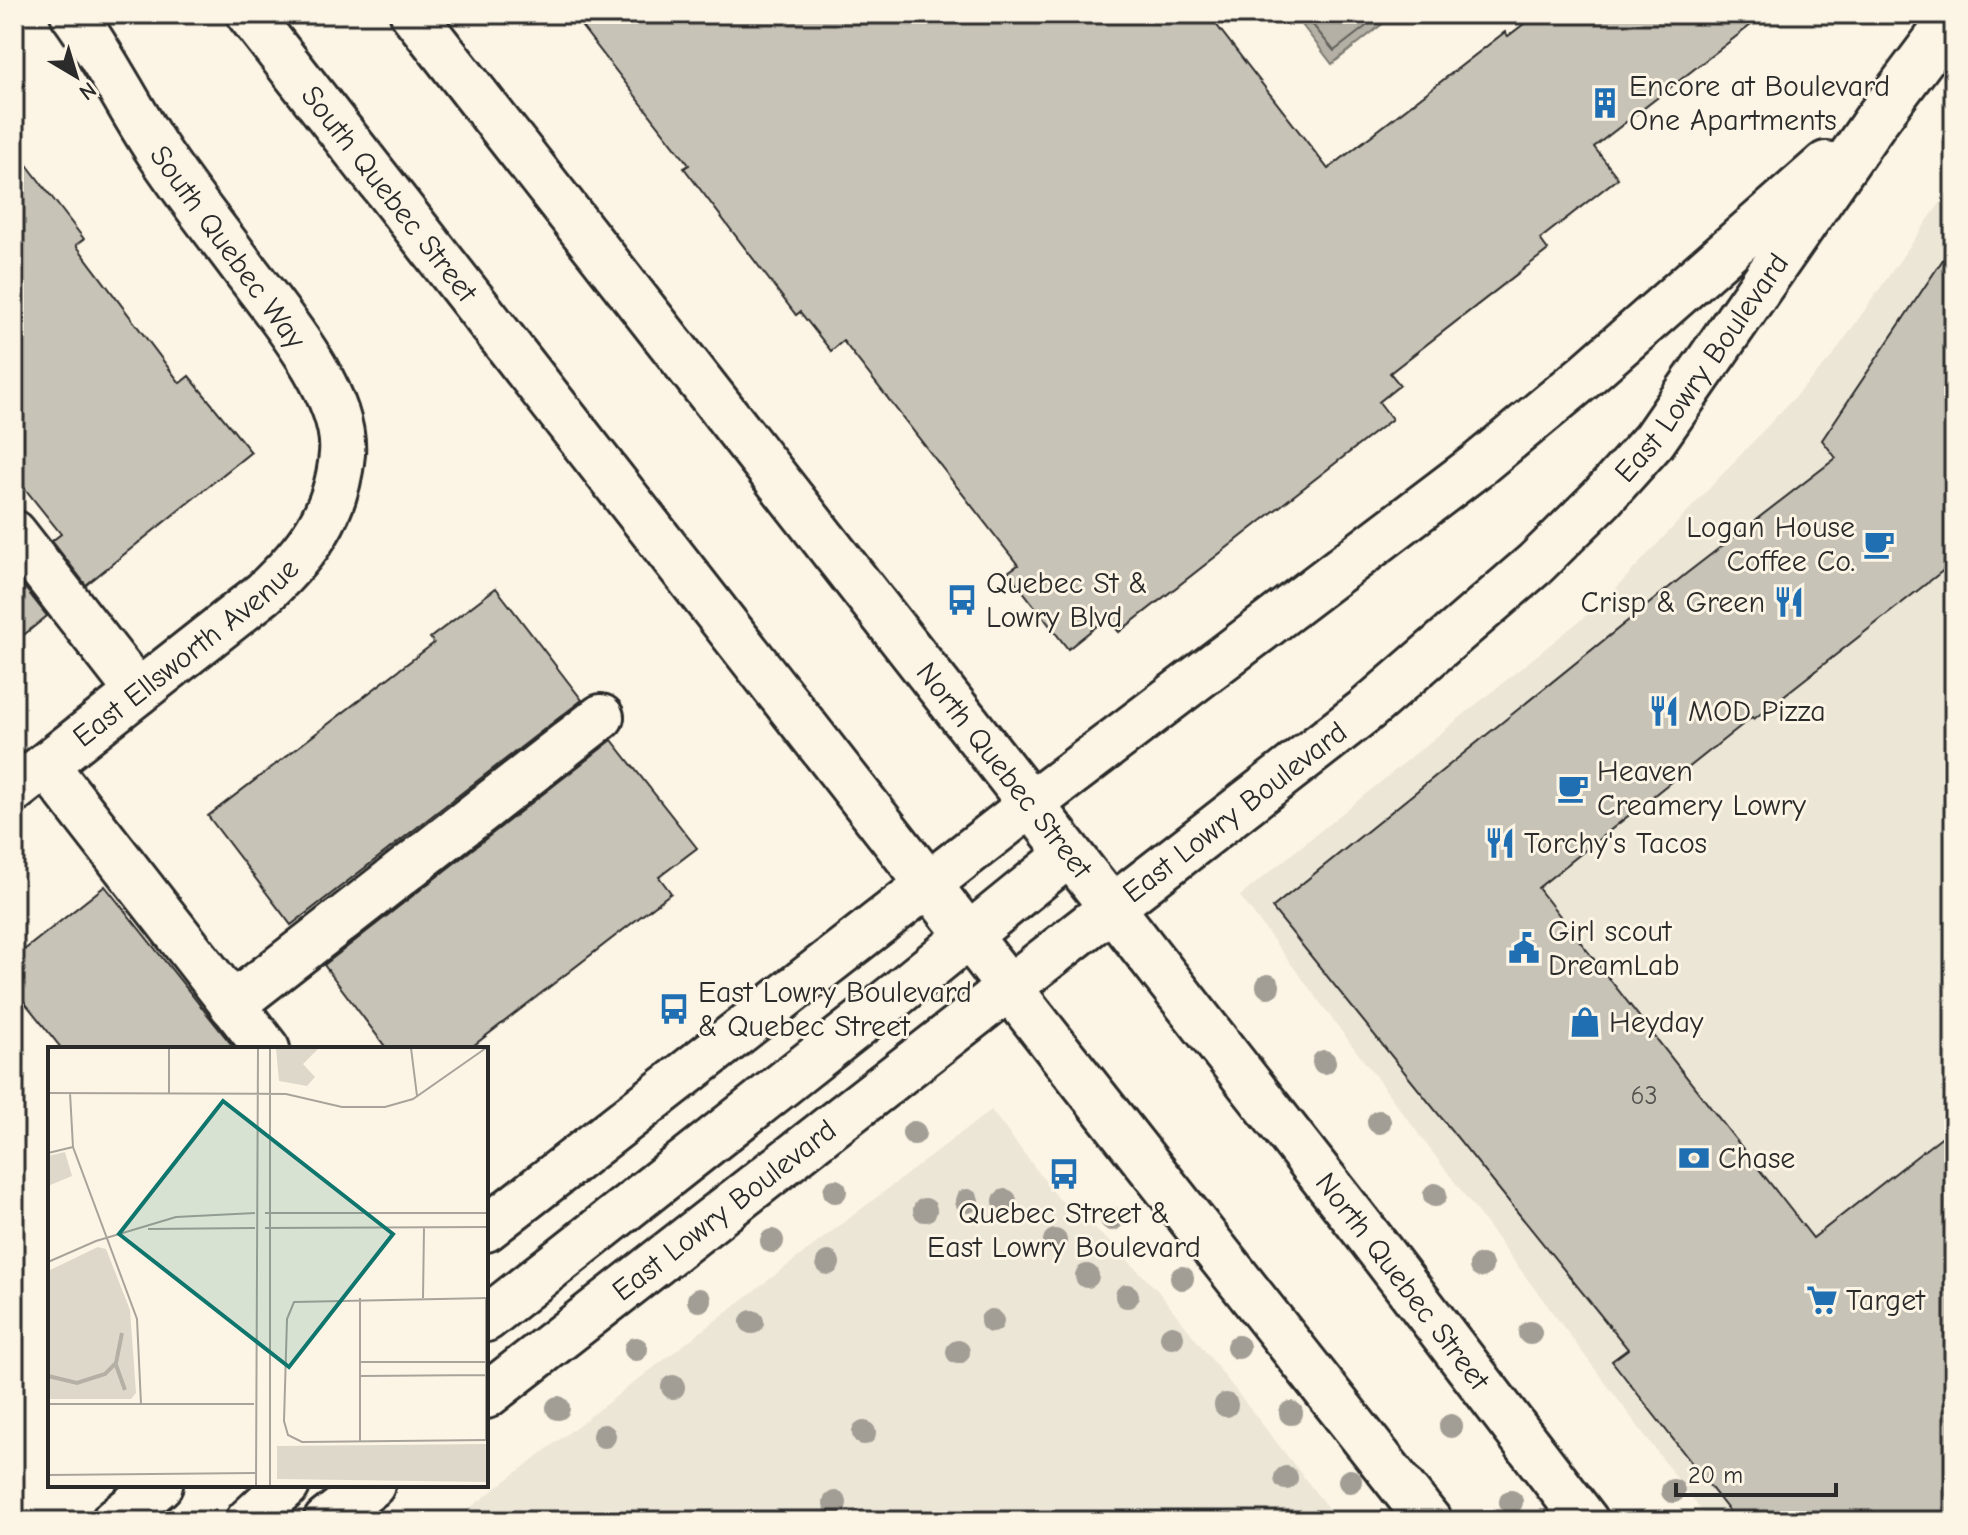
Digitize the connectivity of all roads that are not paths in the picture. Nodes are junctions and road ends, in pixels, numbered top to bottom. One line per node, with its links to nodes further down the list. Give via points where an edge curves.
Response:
1 (73, 14): 6 (main road, South Quebec Way, via 155,147 318,374 336,416 342,452)
2 (249, 14): 13 (main road, South Quebec Street)
3 (413, 14): 11 (main road, North Quebec Street)
4 (1954, 16): 5 (main road, East Lowry Boulevard)
5 (1876, 120): 11 (main road, East Lowry Boulevard, via 1479,464); 14 (main road, East Lowry Boulevard, via 1654,440 1601,499 1535,564 1366,710)
6 (334, 494): 8 (main road, East Ellsworth Avenue, via 318,533 294,564)
7 (14, 533): 8 (main road)
8 (138, 692): 10 (main road, East Ellsworth Avenue)
9 (601, 717): 17 (main road)
10 (30, 777): 17 (main road)
11 (1030, 805): 12 (main road, North Quebec Street); 13 (main road, East Lowry Boulevard)
12 (1069, 854): 14 (main road, North Quebec Street); 15 (main road)
13 (928, 883): 15 (main road); 19 (main road, East Lowry Boulevard)
14 (1110, 909): 16 (main road, East Lowry Boulevard); 29 (main road, North Quebec Street)
15 (968, 934): 16 (main road); 20 (main road)
16 (1008, 987): 21 (main road, East Lowry Boulevard); 28 (main road)
17 (232, 1005): 18 (main road)
18 (265, 1047)
19 (488, 1227)
20 (488, 1317)
21 (488, 1394)
22 (157, 1487): 25 (main road)
23 (285, 1487): 26 (main road)
24 (369, 1487): 27 (main road)
25 (114, 1521)
26 (248, 1521)
27 (326, 1521)
28 (1429, 1521)
29 (1586, 1521)

